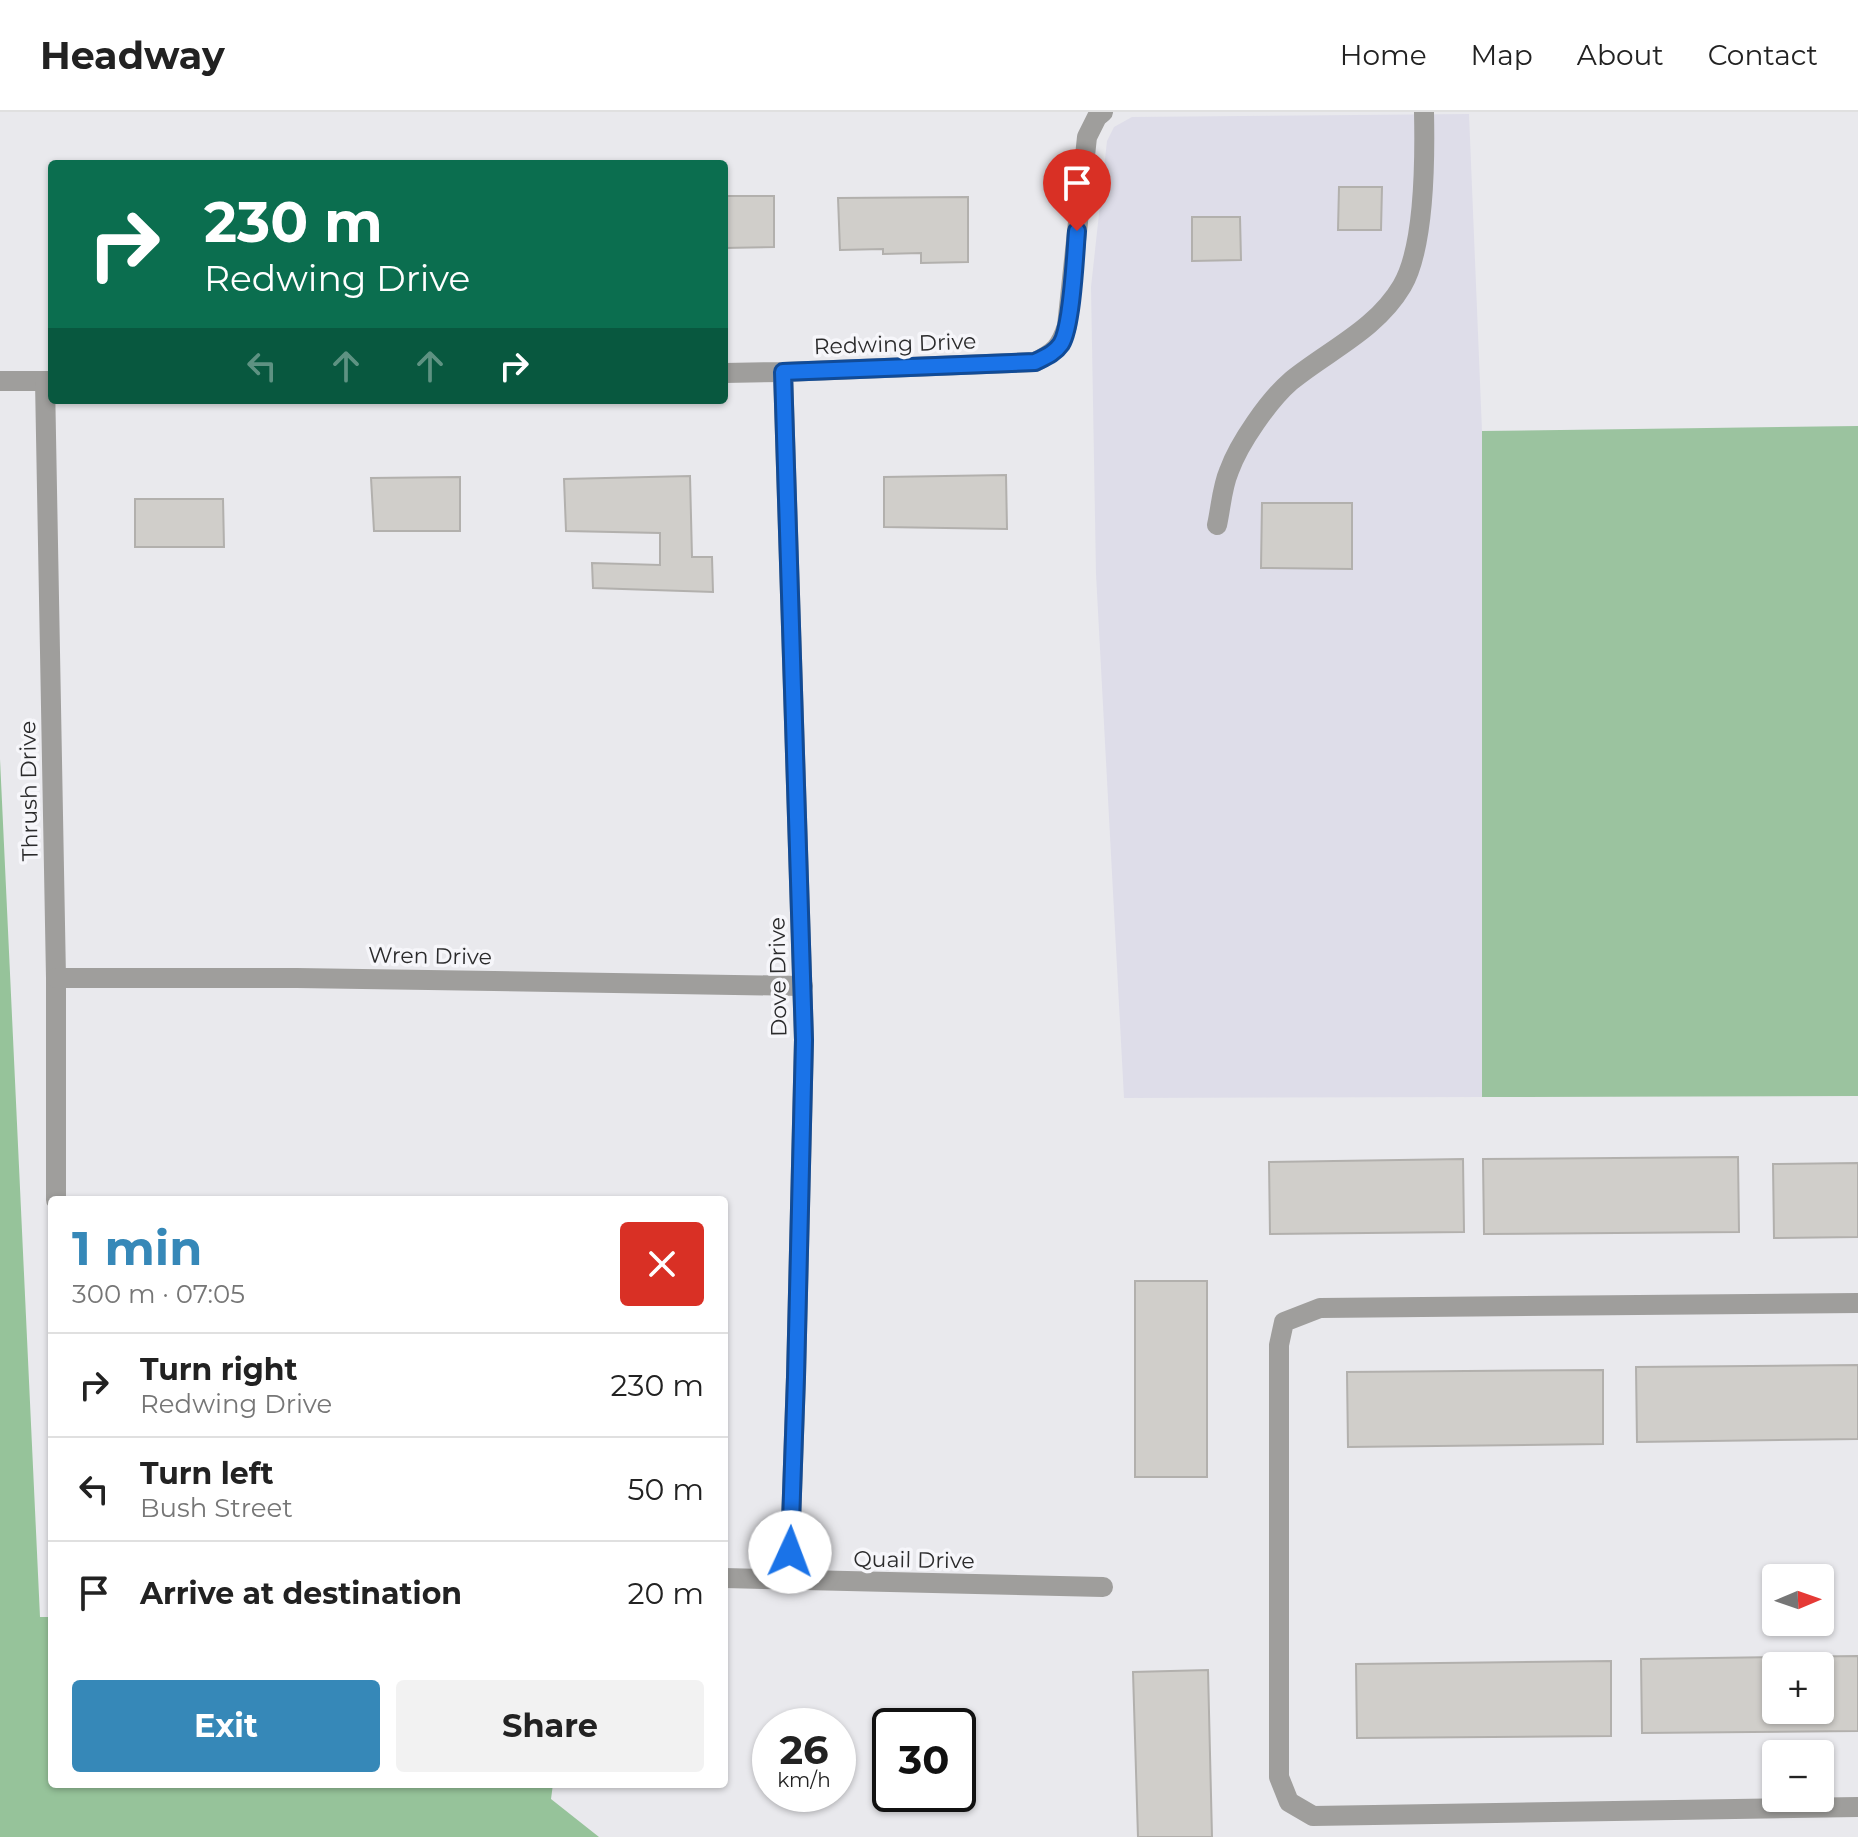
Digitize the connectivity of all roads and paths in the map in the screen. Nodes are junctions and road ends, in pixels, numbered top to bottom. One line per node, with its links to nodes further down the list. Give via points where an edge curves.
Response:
1 (1103, 112): 3 (street, Redwing Drive, via 1087,137 1067,326 1052,354 1035,362)
2 (1424, 112): 8 (street, via 1420,214 1403,284 1384,313 1275,396 1228,472)
3 (783, 372): 4 (street, Redwing Drive); 10 (street, Dove Drive)
4 (728, 373)
5 (0, 381): 6 (street)
6 (48, 381)
7 (48, 404): 9 (street, Thrush Drive)
8 (1217, 525)
9 (56, 978): 10 (street, Wren Drive); 11 (street, Thrush Drive)
10 (803, 986): 14 (street, Dove Drive)
11 (56, 1196)
12 (1858, 1303): 16 (street, via 1320,1308 1284,1322 1279,1345 1279,1777 1289,1802 1313,1816)
13 (728, 1578): 14 (street, Quail Drive)
14 (789, 1581): 15 (street, Quail Drive)
15 (1103, 1587)
16 (1858, 1807)

